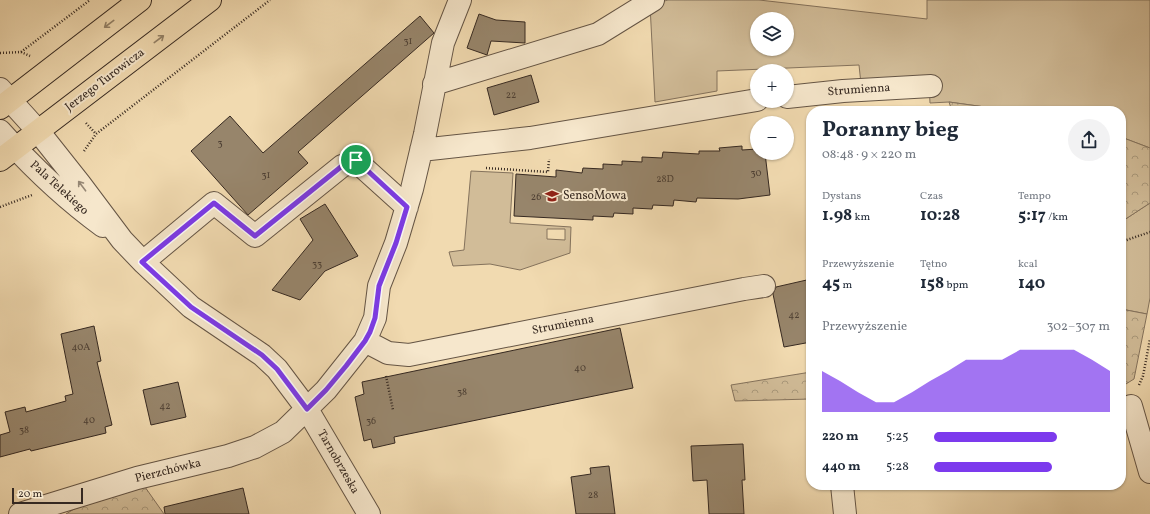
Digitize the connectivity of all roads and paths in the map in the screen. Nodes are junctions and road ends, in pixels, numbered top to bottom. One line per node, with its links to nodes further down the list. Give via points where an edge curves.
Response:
1 (90, 0): 7 (path)
2 (140, 0): 13 (main road, one-way to 13)
3 (210, 0): 16 (main road, Jerzego Turowicza, one-way to 3)
4 (270, 0): 18 (path)
5 (460, 0): 10 (street, via 442,43)
6 (653, 0): 10 (street, via 598,34)
7 (22, 52): 8 (path); 9 (path)
8 (0, 53)
9 (35, 59)
10 (434, 84): 19 (street)
11 (931, 86): 12 (street, Strumienna)
12 (794, 96)
13 (3, 99): 16 (street, Pala Telekiego)
14 (750, 101): 19 (street, via 530,138)
15 (86, 123): 18 (path)
16 (38, 130): 20 (main road, Jerzego Turowicza); 28 (street, Pala Telekiego, one-way to 16)
17 (0, 131): 20 (street, Pala Telekiego)
18 (96, 134): 21 (path)
19 (421, 150): 26 (street)
20 (8, 154): 28 (street, Pala Telekiego)
21 (82, 154)
22 (549, 160): 23 (path, via 548,172)
23 (483, 167)
24 (34, 194): 25 (path)
25 (0, 206)
26 (407, 207): 30 (street, via 356,160 342,166 255,236 214,203); 33 (street, via 379,286 375,318)
27 (1150, 232): 29 (path)
28 (122, 240): 30 (street, Pala Telekiego)
29 (1126, 240)
30 (142, 262): 36 (street, Pala Telekiego, via 191,307 262,355 277,369)
31 (764, 286): 33 (street, Strumienna, via 409,355 388,353)
32 (1150, 339): 35 (path, via 1143,376)
33 (365, 341): 36 (street, via 326,390)
34 (386, 375): 37 (path)
35 (1131, 406): 38 (street)
36 (307, 409): 40 (street, Pierzchówka, via 283,432 255,447 137,478); 41 (street, Tarnobrzeska)
37 (393, 410)
38 (1150, 472)
39 (843, 490): 42 (street)
40 (20, 514)
41 (369, 514)
42 (845, 514)

